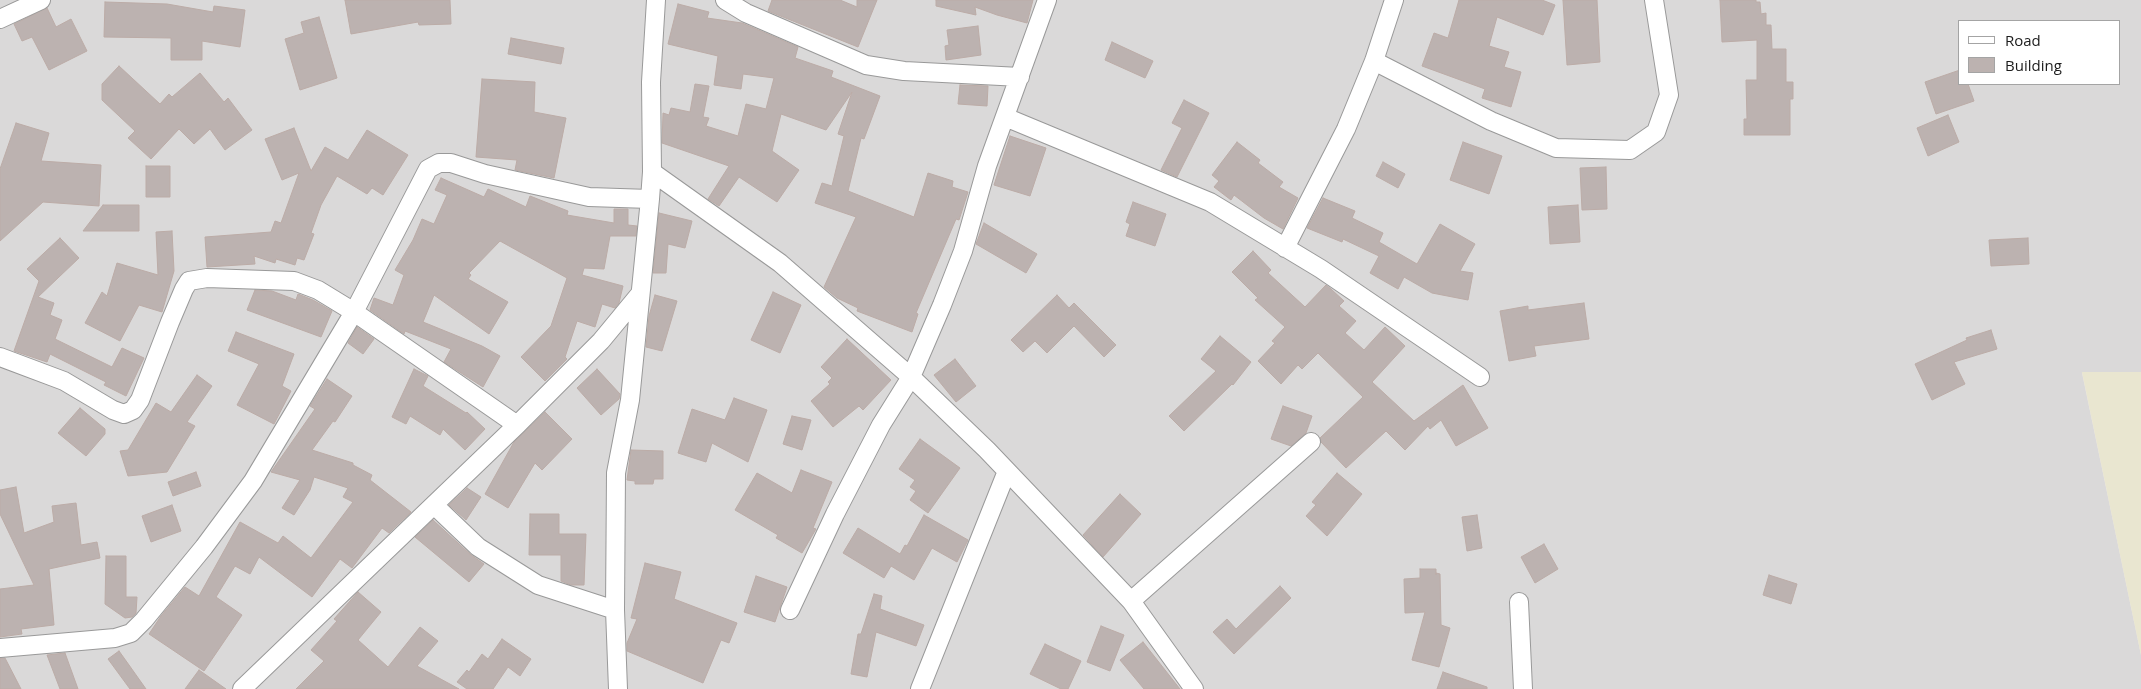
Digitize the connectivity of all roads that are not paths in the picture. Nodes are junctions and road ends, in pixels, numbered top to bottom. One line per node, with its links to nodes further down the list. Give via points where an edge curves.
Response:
1 (41, 0): 7 (street)
2 (656, 0): 11 (street, via 651,82)
3 (725, 0): 9 (street, via 746,13 866,65 904,71)
4 (1046, 0): 9 (street)
5 (1394, 0): 8 (street)
6 (1654, 0): 8 (street, via 1669,95 1656,132 1630,150 1556,148 1491,121)
7 (0, 19)
8 (1374, 61): 13 (street, via 1346,129)
9 (1020, 77): 10 (street)
10 (1005, 117): 13 (street, via 1210,202); 17 (street, via 987,166 963,251)
11 (652, 172): 12 (street); 17 (street, via 780,263)
12 (650, 200): 14 (street); 15 (street, via 589,197 485,174 451,163 438,163 428,169)
13 (1285, 248): 18 (street)
14 (639, 295): 19 (street, via 601,341); 25 (street, via 630,400 616,473)
15 (354, 312): 16 (street, via 318,290 294,281 207,278 189,281 140,400 133,410 124,414 64,381); 19 (street); 27 (street, via 253,481 144,620 130,633 115,638)
16 (0, 358)
17 (911, 377): 21 (street); 26 (street, via 835,514)
18 (1480, 377)
19 (517, 425): 22 (street)
20 (1311, 442): 23 (street)
21 (1007, 472): 23 (street); 30 (street)
22 (434, 505): 25 (street, via 478,547 538,585); 28 (street)
23 (1131, 601): 31 (street)
24 (1519, 602): 32 (street)
25 (615, 610): 29 (street)
26 (790, 610)
27 (0, 648)
28 (242, 689)
29 (618, 689)
30 (920, 689)
31 (1194, 689)
32 (1523, 689)

